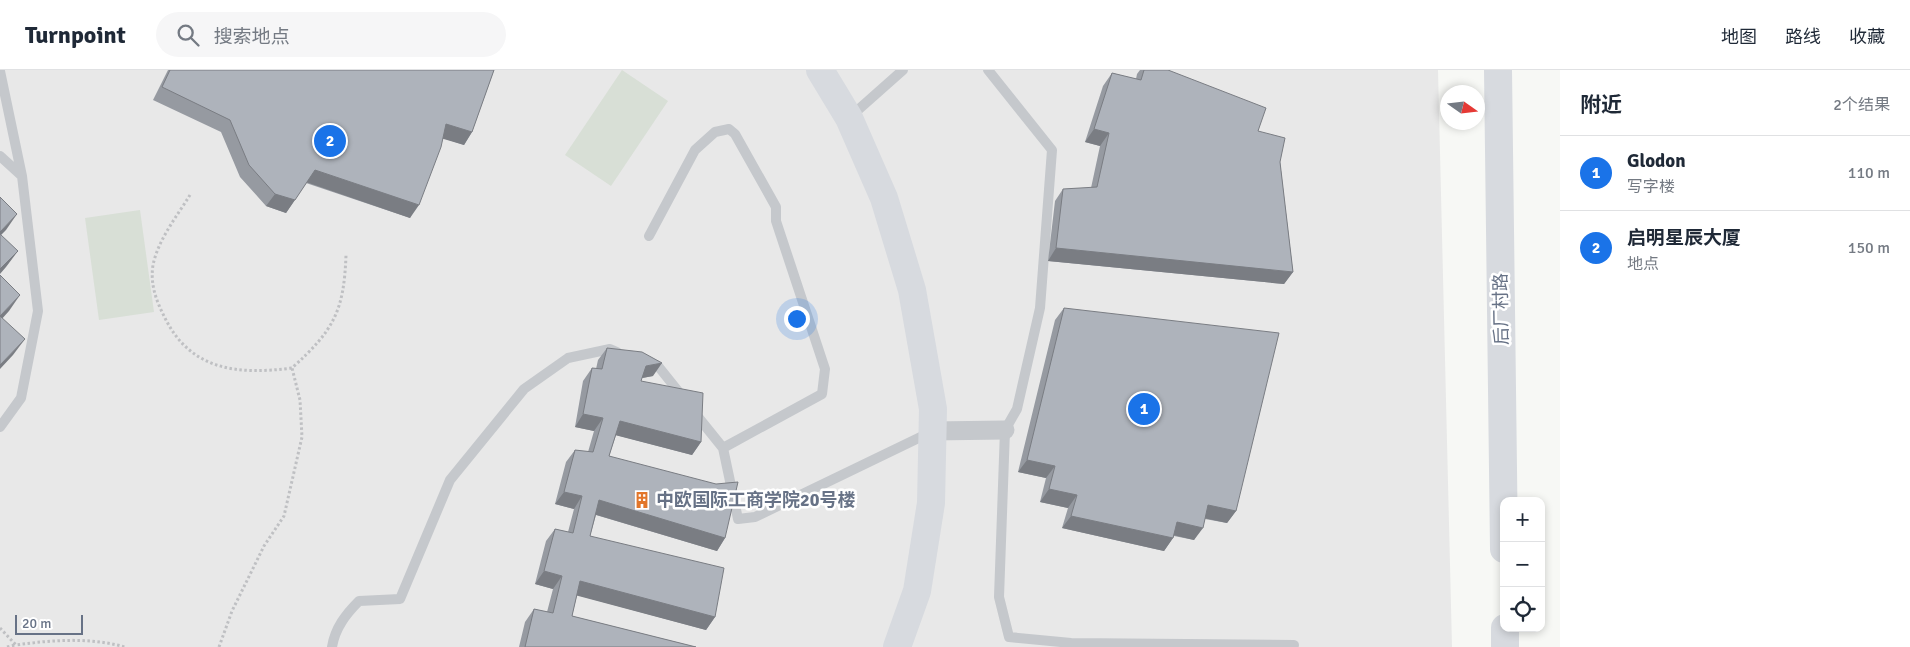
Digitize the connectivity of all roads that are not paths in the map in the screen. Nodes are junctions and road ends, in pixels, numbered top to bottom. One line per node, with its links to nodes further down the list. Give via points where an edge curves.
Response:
1 (820, 70): 6 (street)
2 (904, 70): 6 (lane)
3 (988, 70): 11 (lane, via 1052,150 1040,308 1018,409)
4 (1498, 70): 14 (street, 后厂村路)
5 (0, 71): 8 (lane)
6 (849, 118): 12 (street, via 884,198 912,290 933,409)
7 (0, 156): 8 (lane)
8 (22, 176): 10 (lane, via 38,311 21,398)
9 (649, 236): 13 (lane, via 695,150 715,132 729,129 735,134 776,207 776,221 825,369 822,394)
10 (0, 427)
11 (1004, 430): 12 (street); 16 (lane, via 1000,597 1009,637 1071,643)
12 (932, 431): 13 (lane, via 755,516 738,519); 18 (street, via 930,503 917,591)
13 (723, 448): 17 (lane, via 658,366 610,349 568,358 524,389 450,480 400,599 359,600 335,633)
14 (1504, 542)
15 (1505, 632): 19 (street)
16 (1294, 645)
17 (332, 647)
18 (897, 647)
19 (1505, 647)

